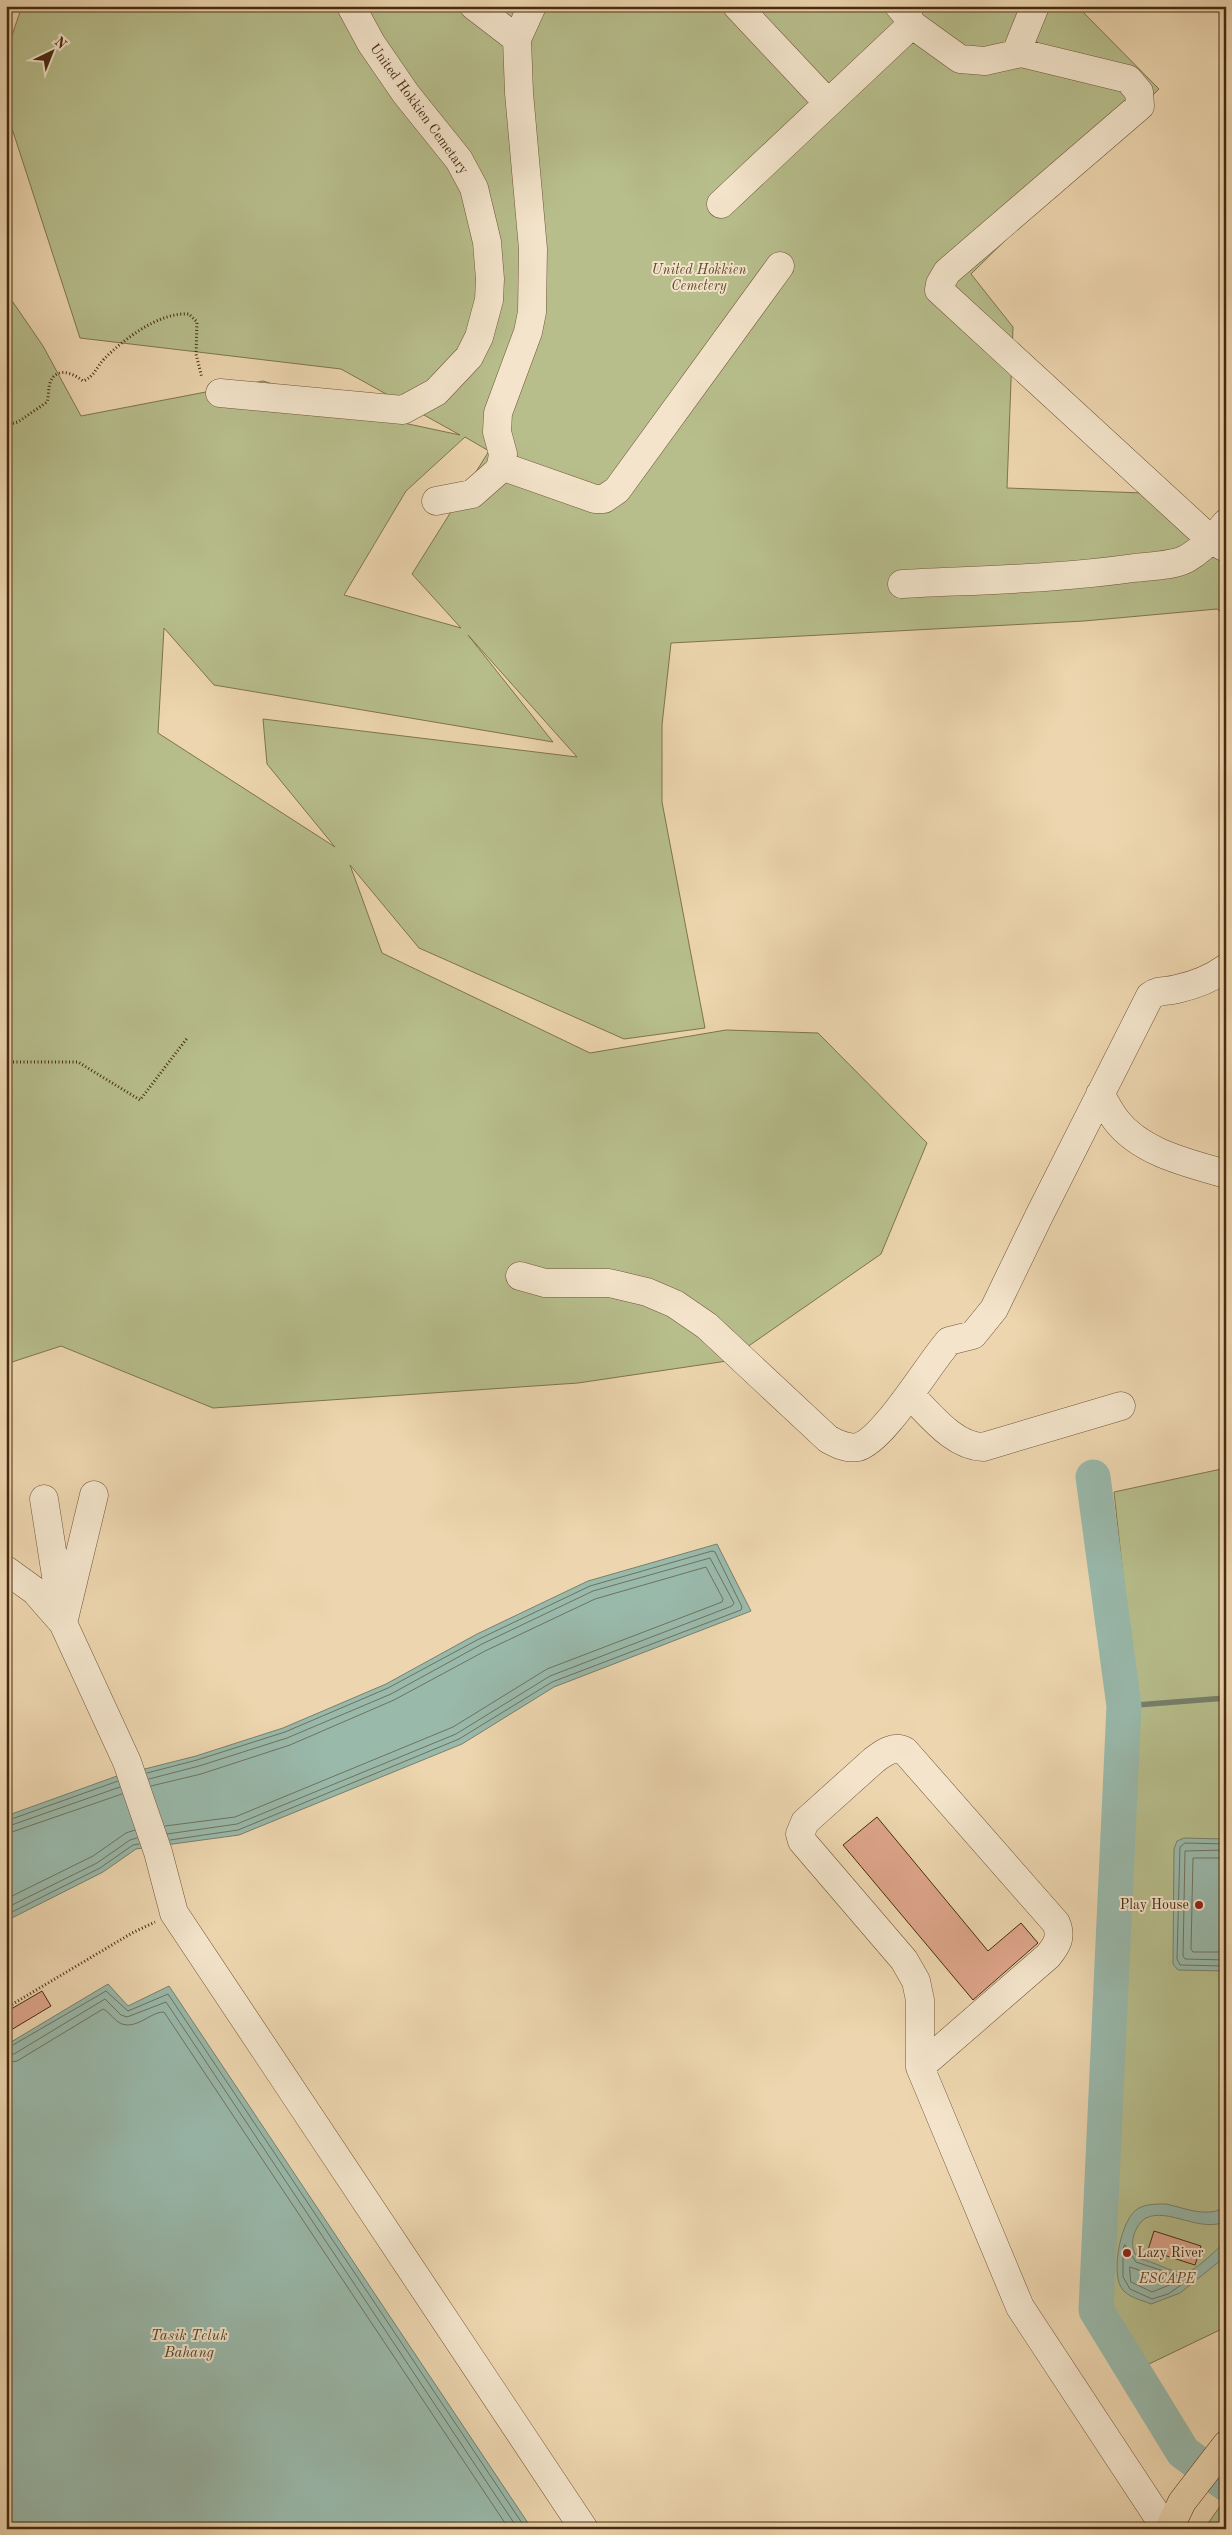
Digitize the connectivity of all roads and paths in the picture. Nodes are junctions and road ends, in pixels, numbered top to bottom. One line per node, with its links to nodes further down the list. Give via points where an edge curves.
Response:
1 (474, 6): 7 (street)
2 (532, 6): 7 (street)
3 (737, 6): 9 (street)
4 (1035, 6): 8 (street, via 1018,48)
5 (353, 8): 12 (street, United Hokkien Cemetary, via 370,43 459,160 474,188 487,242 490,279 489,300 480,337 469,356 436,392 403,410)
6 (904, 15): 8 (street, via 960,59 985,61); 9 (street, via 908,28)
7 (517, 39): 14 (street, via 532,241 532,312 528,332 498,413 497,432 503,454)
8 (1020, 53): 16 (street, via 1128,79 1139,92 1140,106 947,272 939,290)
9 (828, 103): 10 (street)
10 (721, 204)
11 (780, 266): 14 (street, via 609,497 595,499)
12 (220, 393): 13 (path, via 203,381 196,354 197,322 189,314 176,313 150,324 105,358 91,378 83,381 65,372 54,377 49,384 47,402 18,422)
13 (6, 425)
14 (500, 466): 15 (street, via 472,494)
15 (436, 501)
16 (1221, 537): 17 (street, via 1186,559 1168,564 1110,572)
17 (902, 584)
18 (1226, 968): 21 (street, via 1202,982 1150,996)
19 (188, 1037): 20 (path, via 140,1100 78,1062)
20 (6, 1062)
21 (1100, 1094): 22 (street, via 1117,1122 1140,1142 1169,1156); 24 (street, via 994,1309 973,1335 949,1341)
22 (1226, 1174)
23 (520, 1276): 24 (street, via 545,1283 609,1282 647,1292 675,1304 707,1326 837,1444 857,1447 867,1442)
24 (910, 1394): 25 (street, via 959,1440 983,1447)
25 (1121, 1406)
26 (94, 1495): 29 (street)
27 (44, 1499): 29 (street)
28 (6, 1570): 29 (street, via 35,1591)
29 (64, 1623): 30 (street, via 127,1762 158,1852)
30 (174, 1913): 31 (path, via 132,1933); 34 (street)
31 (6, 2008)
32 (920, 2067): 32 (street, via 920,2000 916,1981 904,1960 806,1848 800,1834 805,1822 874,1760 896,1748 905,1751 1050,1915 1060,1936 1048,1956); 35 (street, via 1020,2307)
33 (1220, 2452): 35 (main road, via 1182,2502)
34 (584, 2529)
35 (1168, 2529)

